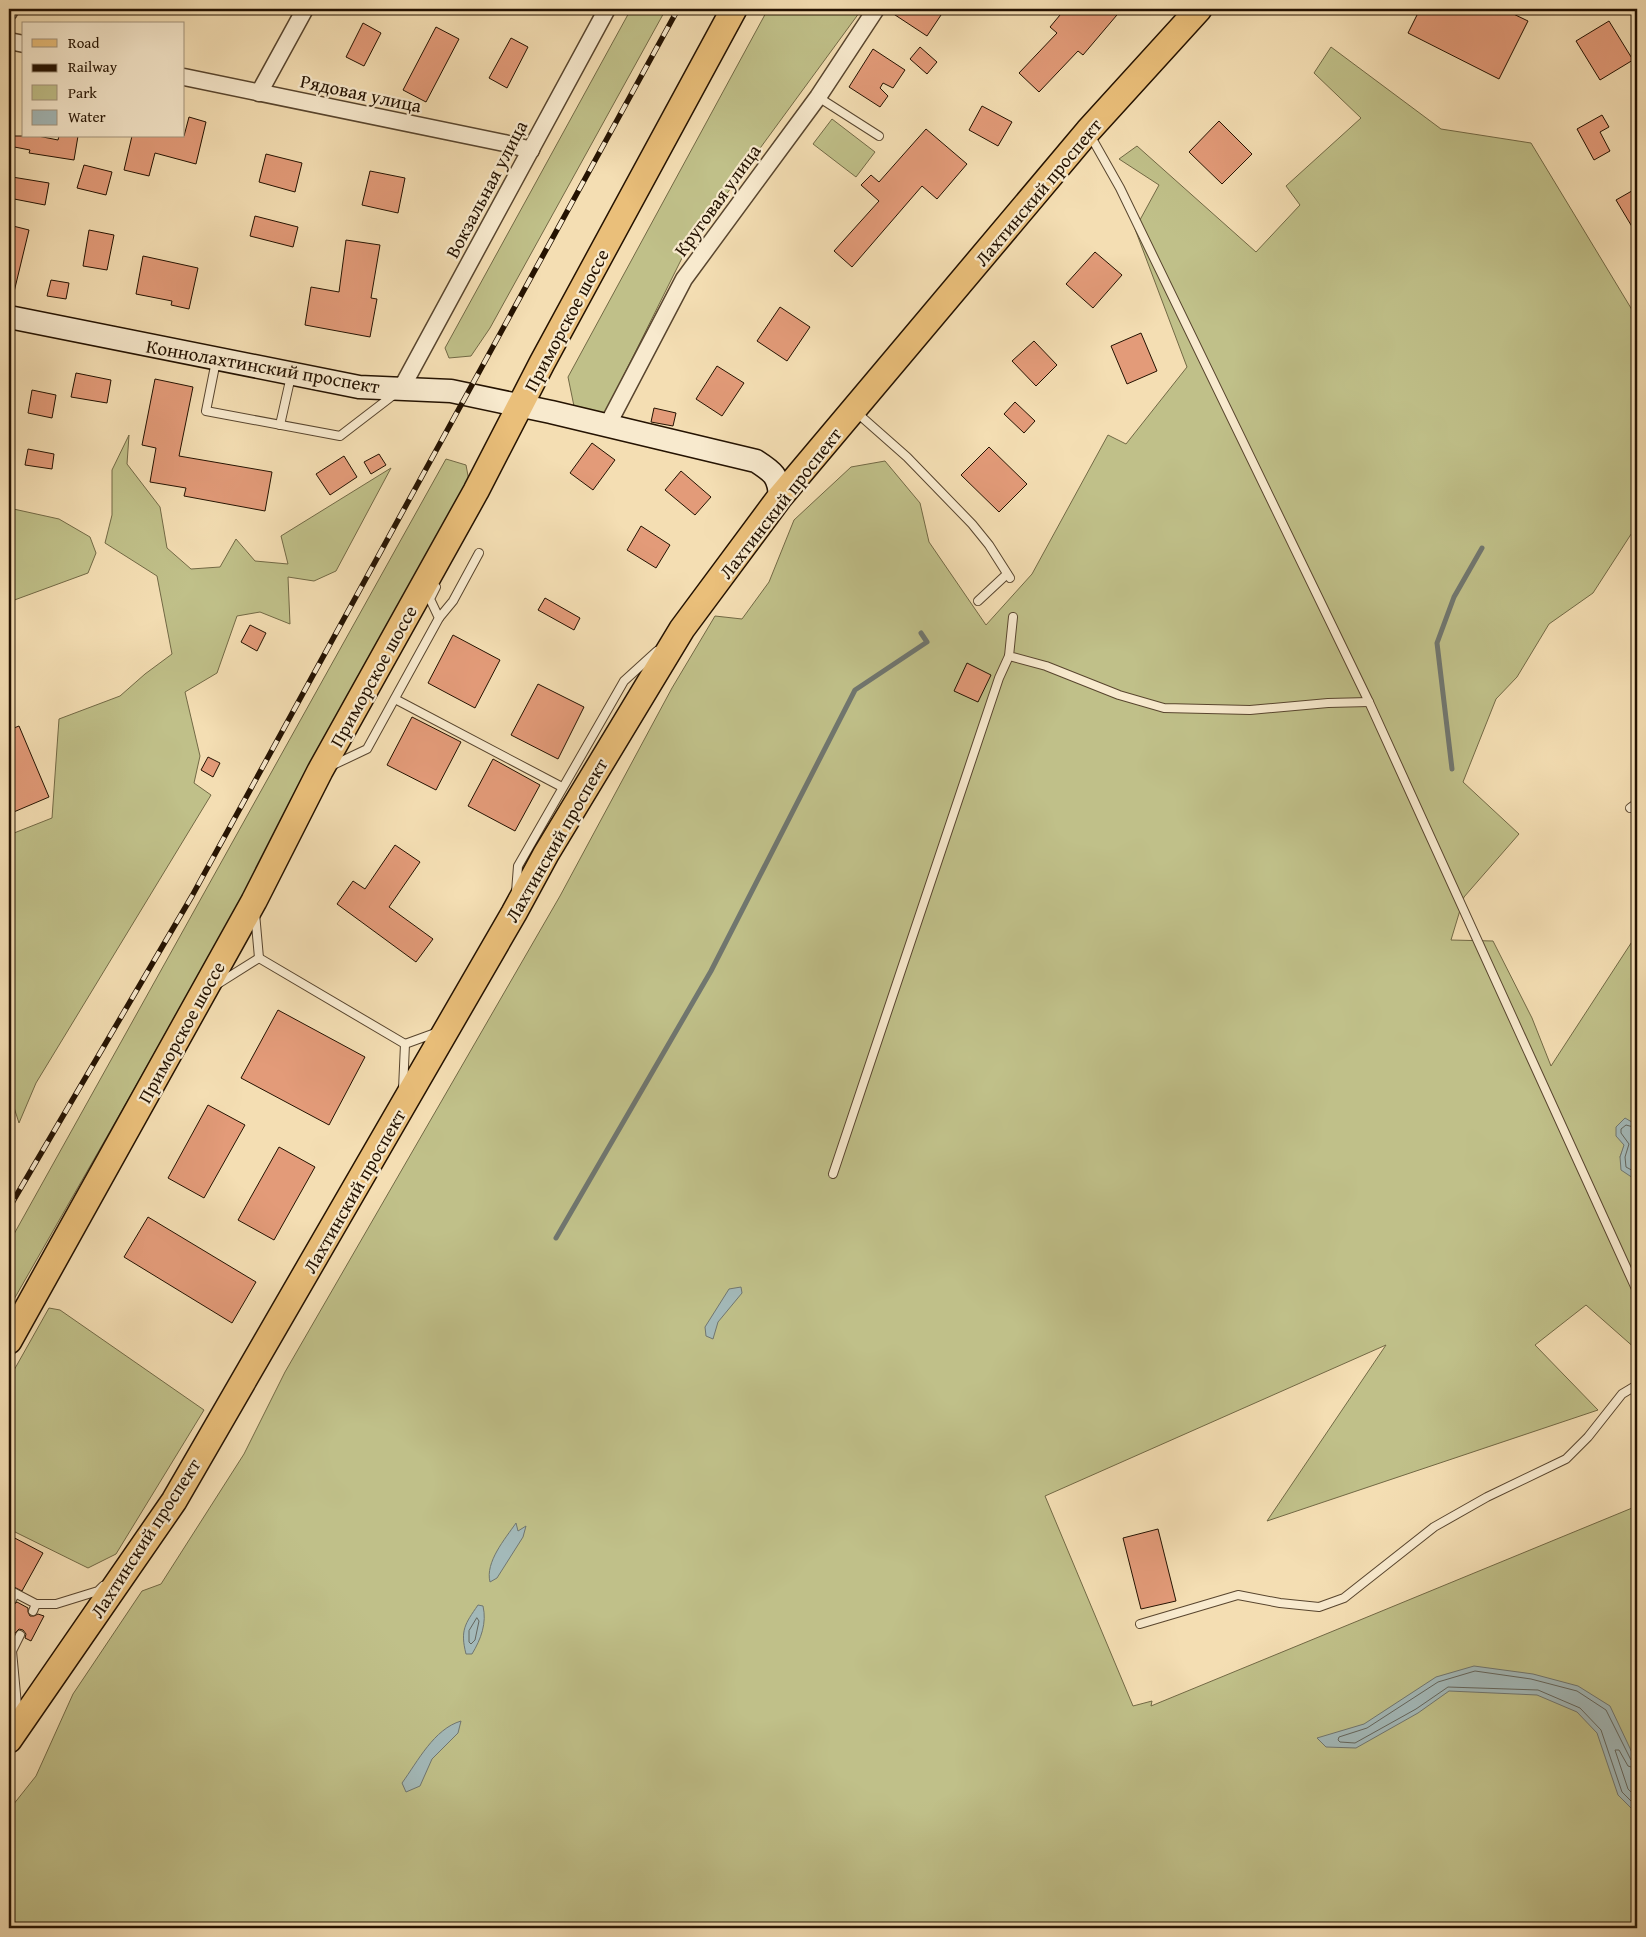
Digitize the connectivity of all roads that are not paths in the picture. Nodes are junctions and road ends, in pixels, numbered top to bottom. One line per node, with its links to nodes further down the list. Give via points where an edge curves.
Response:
1 (305, 9): 9 (street)
2 (607, 9): 13 (street, Вокзальная улица)
3 (734, 9): 18 (main road, Приморское шоссе)
4 (876, 9): 10 (street, Круговая улица)
5 (1199, 9): 11 (main road, Лахтинский проспект)
6 (9, 41): 7 (street)
7 (22, 44)
8 (185, 77): 9 (street, Рядовая улица)
9 (259, 93): 13 (street, Рядовая улица)
10 (818, 96): 12 (lane); 21 (street, Круговая улица, via 684,278)
11 (1088, 131): 19 (main road, Лахтинский проспект); 33 (lane, via 1120,188)
12 (880, 136)
13 (531, 150): 17 (street, Вокзальная улица)
14 (9, 317): 15 (main road, Коннолахтинский проспект)
15 (216, 359): 16 (main road, Коннолахтинский проспект); 20 (lane, via 206,411)
16 (291, 374): 17 (main road, Коннолахтинский проспект, via 359,387); 20 (lane)
17 (401, 389): 18 (main road, Коннолахтинский проспект, via 451,391); 20 (lane, via 340,436)
18 (519, 406): 21 (main road, Коннолахтинский проспект); 22 (main road, Приморское шоссе)
19 (854, 411): 23 (main road, Лахтинский проспект); 27 (lane, via 907,458 972,524 1009,576)
20 (280, 425)
21 (607, 426): 23 (main road, Коннолахтинский проспект, via 756,461 780,482)
22 (476, 491): 25 (lane); 34 (main road, Приморское шоссе)
23 (780, 497): 30 (main road, Лахтинский проспект)
24 (479, 553): 29 (lane, via 453,601)
25 (446, 563)
26 (438, 581): 29 (lane, via 430,599)
27 (978, 601)
28 (1013, 617): 31 (lane)
29 (439, 618): 32 (lane)
30 (682, 629): 35 (lane, via 624,681); 39 (main road, Лахтинский проспект)
31 (1009, 656): 33 (lane, via 1164,708 1250,710); 45 (lane)
32 (395, 699): 34 (lane, via 367,749); 35 (lane)
33 (1369, 702): 46 (lane)
34 (320, 771): 38 (main road, Приморское шоссе)
35 (562, 787): 39 (lane, via 518,866)
36 (1637, 803): 37 (lane)
37 (1630, 808)
38 (254, 901): 40 (lane); 41 (main road, Приморское шоссе)
39 (514, 913): 42 (main road, Лахтинский проспект)
40 (259, 958): 41 (lane); 43 (lane)
41 (204, 992): 47 (main road, Приморское шоссе)
42 (447, 1028): 43 (lane); 44 (main road, Лахтинский проспект)
43 (405, 1044): 44 (lane)
44 (402, 1107): 49 (main road, Лахтинский проспект)
45 (833, 1174)
46 (1637, 1291)
47 (9, 1341)
48 (1637, 1385): 51 (lane, via 1622,1394 1566,1459 1434,1527 1344,1598 1319,1606 1238,1595)
49 (168, 1510): 50 (lane, via 98,1591 35,1608 15,1593); 55 (main road, Лахтинский проспект)
50 (12, 1600)
51 (1140, 1624)
52 (20, 1635): 53 (lane)
53 (10, 1650): 54 (lane, via 17,1705)
54 (9, 1721)
55 (9, 1740)

